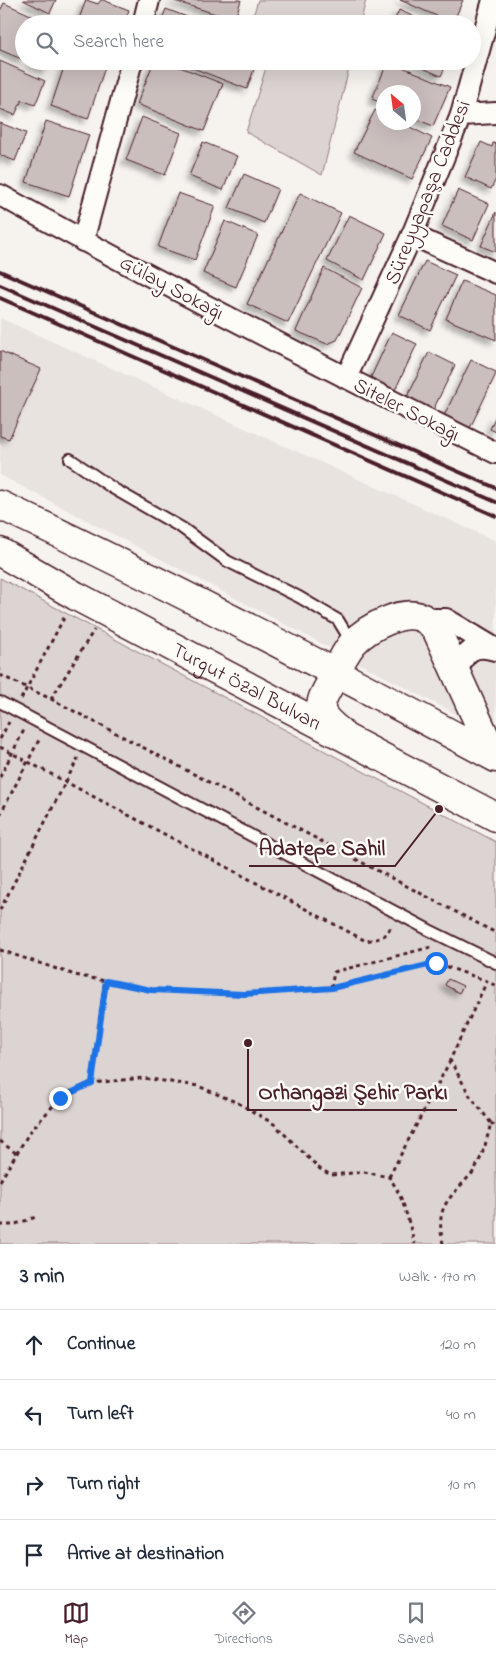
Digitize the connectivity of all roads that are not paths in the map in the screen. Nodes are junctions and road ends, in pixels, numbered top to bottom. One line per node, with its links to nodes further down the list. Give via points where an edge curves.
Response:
1 (149, 0): 3 (street)
2 (494, 0): 4 (street, Süreyyapaşa Caddesi)
3 (145, 15)
4 (481, 45)
5 (130, 70): 11 (street)
6 (474, 70): 8 (street, Süreyyapaşa Caddesi)
7 (496, 113): 8 (street)
8 (461, 115): 10 (street, Süreyyapaşa Caddesi)
9 (0, 195): 11 (street, Gülay Sokağı)
10 (412, 235): 12 (street); 13 (street, Süreyyapaşa Caddesi)
11 (83, 241): 13 (street, Gülay Sokağı)
12 (496, 273)
13 (346, 378): 14 (street, Siteler Sokağı)
14 (496, 453)
15 (70, 459): 19 (lane, via 182,528 227,561 333,616)
16 (0, 505): 21 (highway)
17 (0, 552): 24 (highway, Turgut Özal Bulvarı, via 76,596)
18 (426, 619): 19 (highway, via 413,616 384,622 367,630); 20 (street, via 446,619); 22 (highway, via 437,630)
19 (352, 644): 21 (highway)
20 (496, 649): 22 (street, via 470,650 461,660)
21 (335, 673): 24 (highway, via 321,703 322,713); 26 (highway)
22 (457, 673): 25 (highway, via 486,739)
23 (0, 702): 28 (lane)
24 (347, 738): 27 (highway, Turgut Özal Bulvarı)
25 (496, 753)
26 (496, 758)
27 (496, 817)
28 (496, 963)

